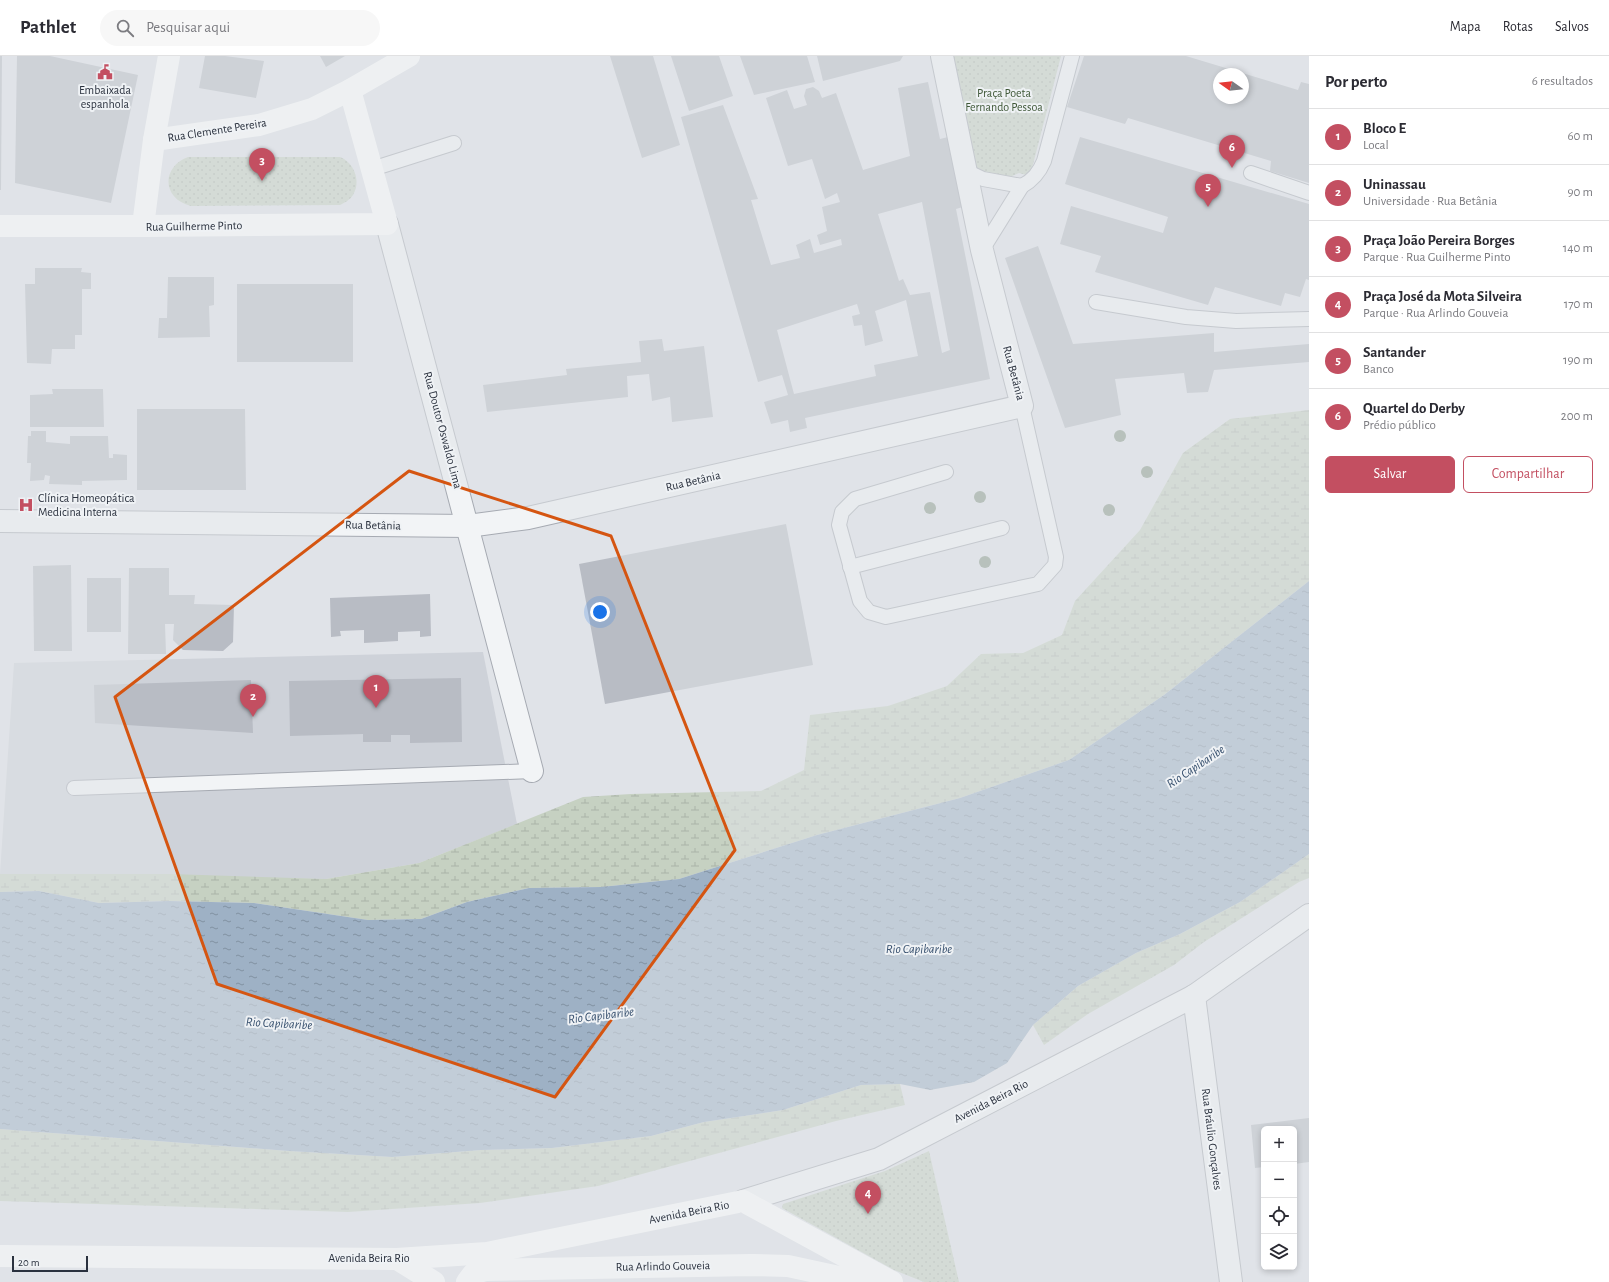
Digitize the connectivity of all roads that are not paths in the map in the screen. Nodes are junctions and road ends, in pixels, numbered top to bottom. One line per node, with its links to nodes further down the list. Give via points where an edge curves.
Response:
1 (169, 56): 6 (main road)
2 (409, 56): 5 (main road, Rua Clemente Pereira)
3 (942, 56): 9 (street, Rua Betânia)
4 (1072, 56): 11 (lane, via 1044,161 1032,180)
5 (350, 90): 6 (main road, Rua Clemente Pereira, via 312,109 259,125); 8 (main road, Rua Doutor Oswaldo Lima)
6 (154, 140): 15 (main road)
7 (454, 143): 8 (lane)
8 (372, 169): 13 (main road, Rua Doutor Oswaldo Lima)
9 (966, 171): 11 (lane, via 983,179); 16 (street, Rua Betânia)
10 (1251, 173): 12 (lane)
11 (1022, 186): 16 (lane)
12 (1309, 193)
13 (387, 224): 15 (main road, Rua Guilherme Pinto); 22 (street, Rua Doutor Oswaldo Lima)
14 (0, 226): 15 (main road, Rua Guilherme Pinto)
15 (142, 226)
16 (982, 250): 19 (street, Rua Betânia)
17 (1096, 302): 18 (lane, via 1186,317 1236,321)
18 (1309, 319)
19 (1022, 406): 22 (street, Rua Betânia, via 528,518); 24 (lane, via 1056,557 1055,565 1038,584 886,617 869,612 860,601)
20 (946, 472): 24 (lane, via 856,499 842,512 839,525)
21 (0, 521): 22 (street, Rua Betânia)
22 (468, 526): 25 (street, Rua Doutor Oswaldo Lima)
23 (1002, 528): 24 (lane)
24 (850, 567)
25 (532, 771): 26 (lane)
26 (74, 788)
27 (1309, 916): 28 (street, Avenida Beira Rio)
28 (1194, 996): 29 (street, Avenida Beira Rio, via 879,1159); 36 (street, Rua Bráulio Gonçalves)
29 (743, 1201): 31 (main road, Avenida Beira Rio, via 487,1253); 35 (main road)
30 (0, 1256): 31 (main road, Avenida Beira Rio)
31 (397, 1259): 32 (main road)
32 (434, 1282)
33 (467, 1282): 34 (main road, Rua Arlindo Gouveia, via 473,1274 486,1270 752,1265 788,1266)
34 (862, 1282)
35 (892, 1282)
36 (1231, 1282)

